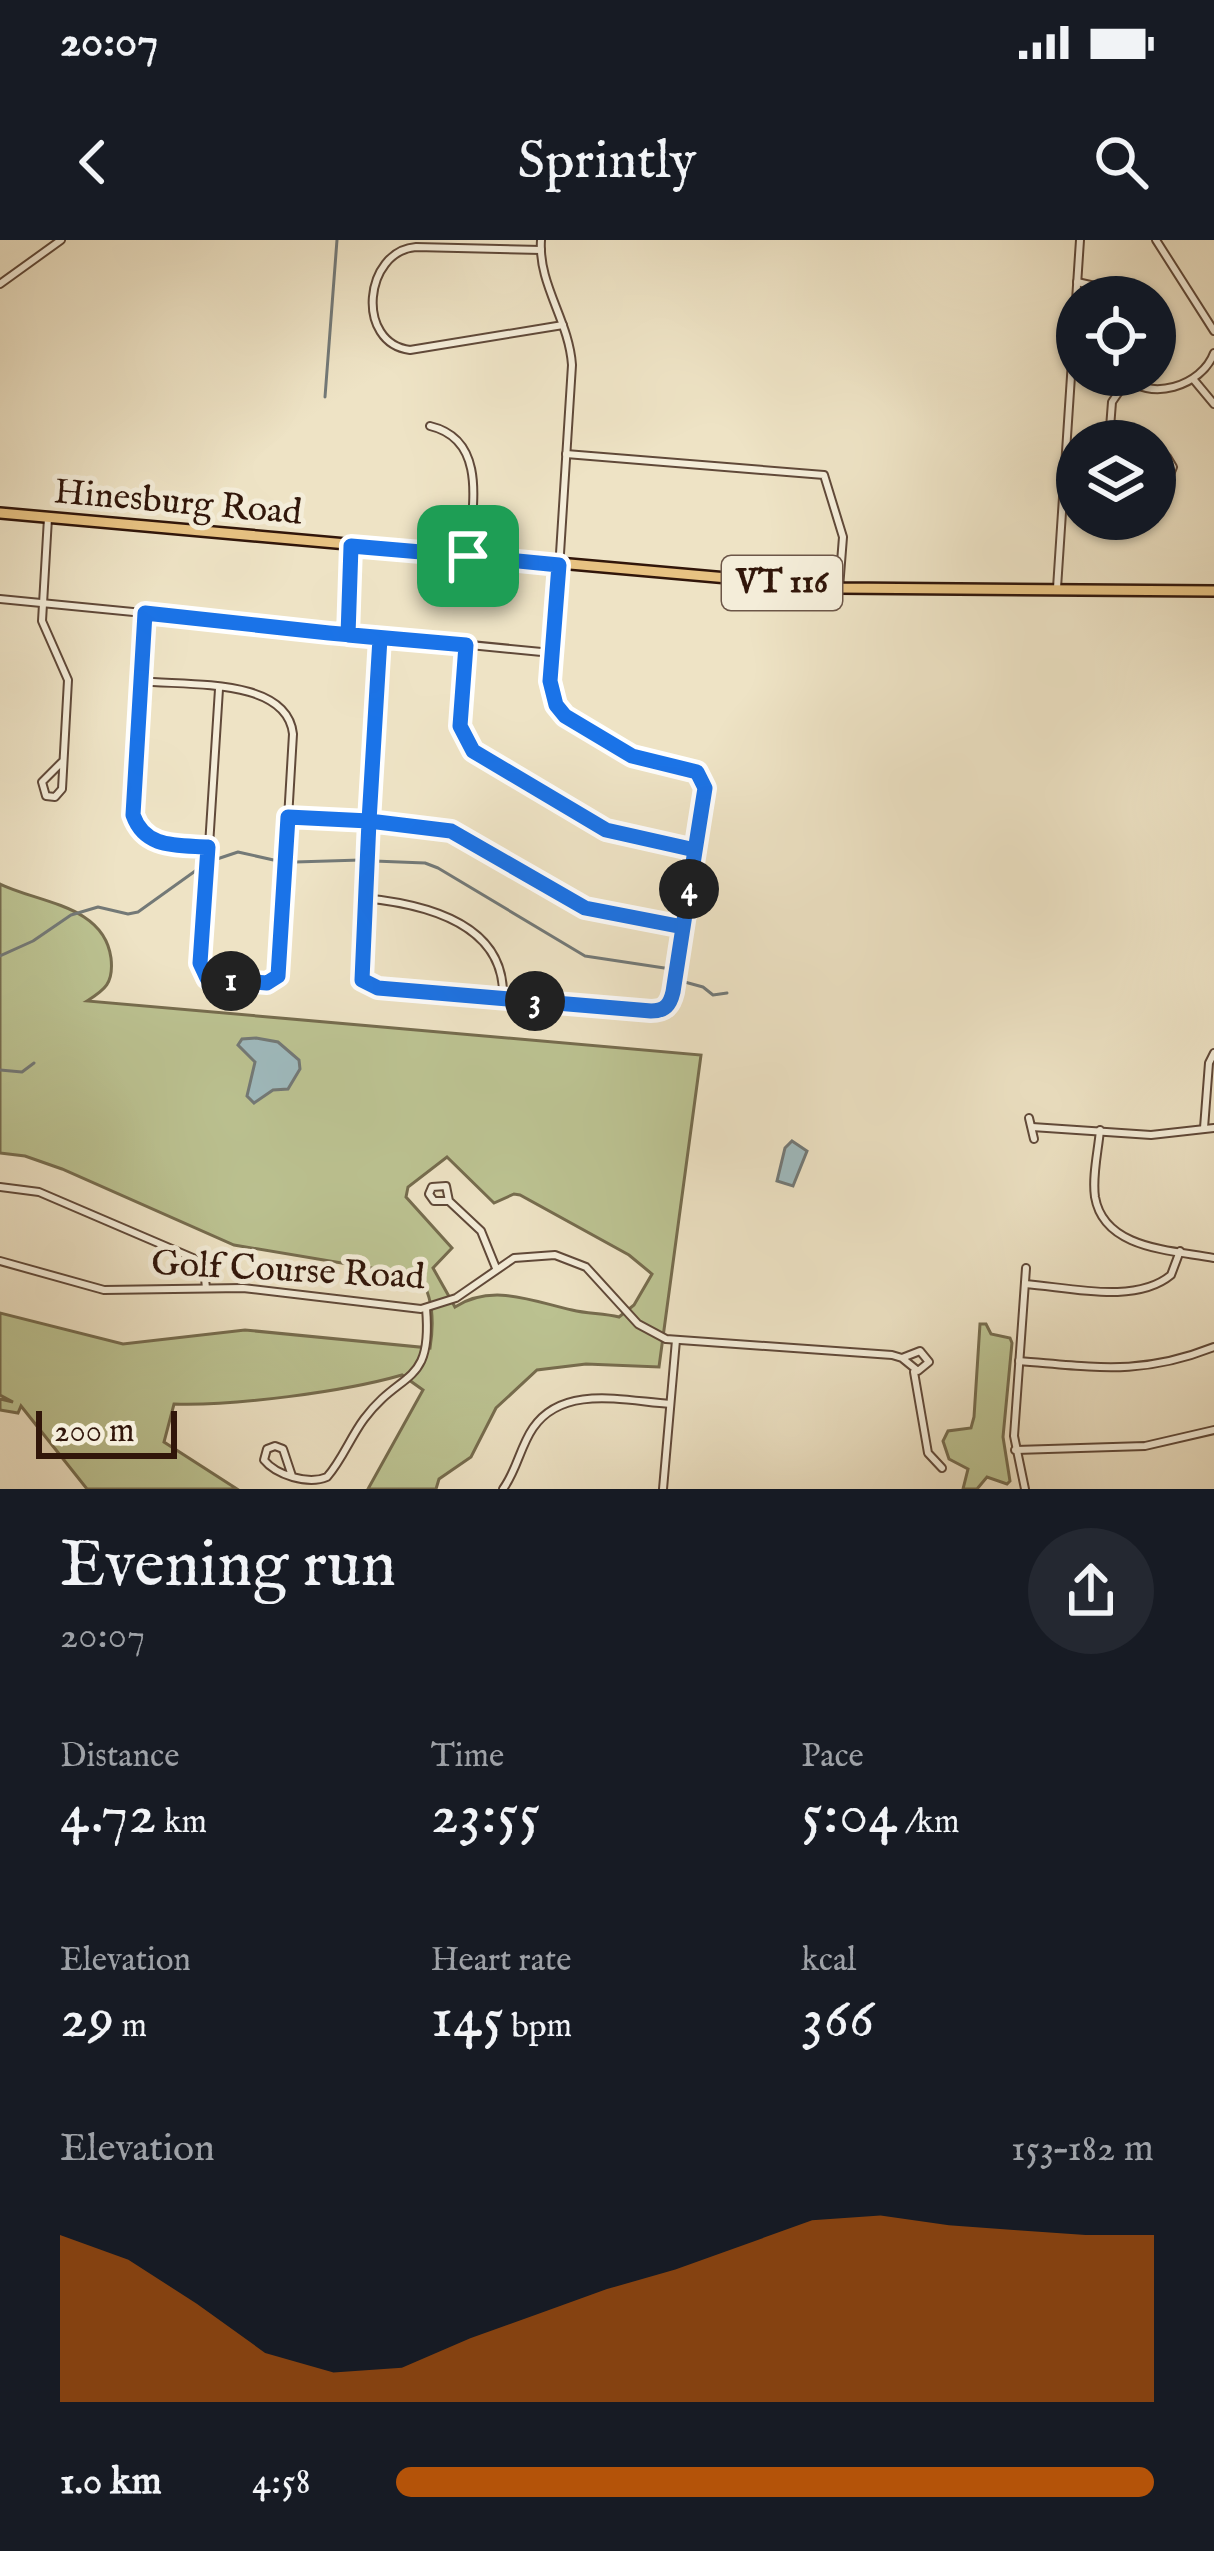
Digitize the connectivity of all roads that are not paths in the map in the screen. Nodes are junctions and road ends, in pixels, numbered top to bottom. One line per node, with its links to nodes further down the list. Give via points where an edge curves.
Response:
1 (61, 240): 7 (street)
2 (542, 240): 5 (street)
3 (1080, 240): 6 (street)
4 (1156, 240): 9 (street)
5 (541, 250): 8 (street); 8 (street, via 398,250 377,275 375,324 387,342 410,350)
6 (1077, 276)
7 (0, 284)
8 (565, 325): 16 (street, via 572,365)
9 (1214, 331)
10 (1214, 352): 11 (street)
11 (1194, 380): 12 (street); 14 (street)
12 (1176, 383)
13 (1070, 396): 23 (street)
14 (1214, 404)
15 (430, 426): 20 (street, via 456,436 469,454)
16 (566, 454): 21 (street); 22 (street, via 824,475 843,537)
17 (0, 513): 18 (main road, Hinesburg Road / VT 116)
18 (48, 518): 19 (main road, Hinesburg Road / VT 116); 26 (street)
19 (351, 546): 20 (main road, Hinesburg Road / VT 116); 28 (street)
20 (468, 556): 21 (main road, Hinesburg Road / VT 116)
21 (559, 565): 22 (main road, Hinesburg Road / VT 116); 31 (street)
22 (839, 588): 23 (main road, Hinesburg Road / VT 116)
23 (1057, 591): 24 (main road, Hinesburg Road / VT 116)
24 (1214, 591)
25 (0, 599): 26 (street)
26 (43, 603): 27 (street); 34 (street, via 42,621 68,676)
27 (145, 613): 28 (street); 32 (street)
28 (348, 635): 29 (street)
29 (380, 638): 30 (street); 36 (street)
30 (466, 645): 31 (street); 38 (street, via 460,726 473,751 606,830)
31 (552, 653): 38 (street, via 551,695 565,716 639,759 701,776)
32 (141, 681): 33 (street); 37 (street, via 134,820 155,842)
33 (219, 689): 35 (street, via 269,696 290,717); 37 (street)
34 (64, 761): 34 (street, via 61,791 46,796 43,781)
35 (288, 817): 36 (street); 37 (street, via 279,971 270,983 210,979 201,971)
36 (369, 821): 39 (street); 40 (street, via 451,831 585,908)
37 (208, 847)
38 (695, 850): 40 (street)
39 (364, 898): 41 (street, via 418,905 479,938 500,964); 41 (street, via 360,974 367,984)
40 (683, 927): 41 (street, via 663,1010)
41 (503, 998)
42 (1214, 1053): 45 (street)
43 (1029, 1118): 44 (street)
44 (1032, 1127): 47 (street); 48 (street)
45 (1204, 1128): 46 (street); 47 (street, via 1156,1135)
46 (1214, 1128)
47 (1100, 1130): 51 (street, via 1095,1192 1102,1217 1125,1238)
48 (1034, 1139)
49 (0, 1186): 57 (street, via 32,1190 189,1256 204,1269)
50 (449, 1201): 54 (street, via 478,1226)
51 (1180, 1251): 52 (street); 56 (street, via 1172,1275 1147,1288)
52 (1214, 1258)
53 (0, 1262): 57 (street, Golf Course Road, via 104,1290)
54 (496, 1268): 58 (street, Golf Course Road, via 456,1298); 59 (street, Golf Course Road, via 521,1256 571,1259 643,1328)
55 (1026, 1268): 56 (street)
56 (1025, 1284): 62 (street)
57 (206, 1288): 58 (street, Golf Course Road)
58 (426, 1308): 68 (street, via 428,1345 415,1373 367,1415 330,1474 313,1481)
59 (676, 1340): 61 (street); 64 (street)
60 (1214, 1347): 62 (street, via 1138,1368)
61 (902, 1358): 63 (street); 63 (street, via 926,1354 926,1367)
62 (1019, 1361): 66 (street)
63 (913, 1368): 67 (street, via 928,1453)
64 (670, 1404): 69 (street, via 583,1398 560,1405 532,1428); 70 (street)
65 (1214, 1430): 66 (street, via 1144,1446)
66 (1015, 1450): 71 (street)
67 (942, 1468)
68 (292, 1475): 68 (street, via 267,1466 268,1448 284,1450)
69 (503, 1489)
70 (663, 1489)
71 (1025, 1489)

